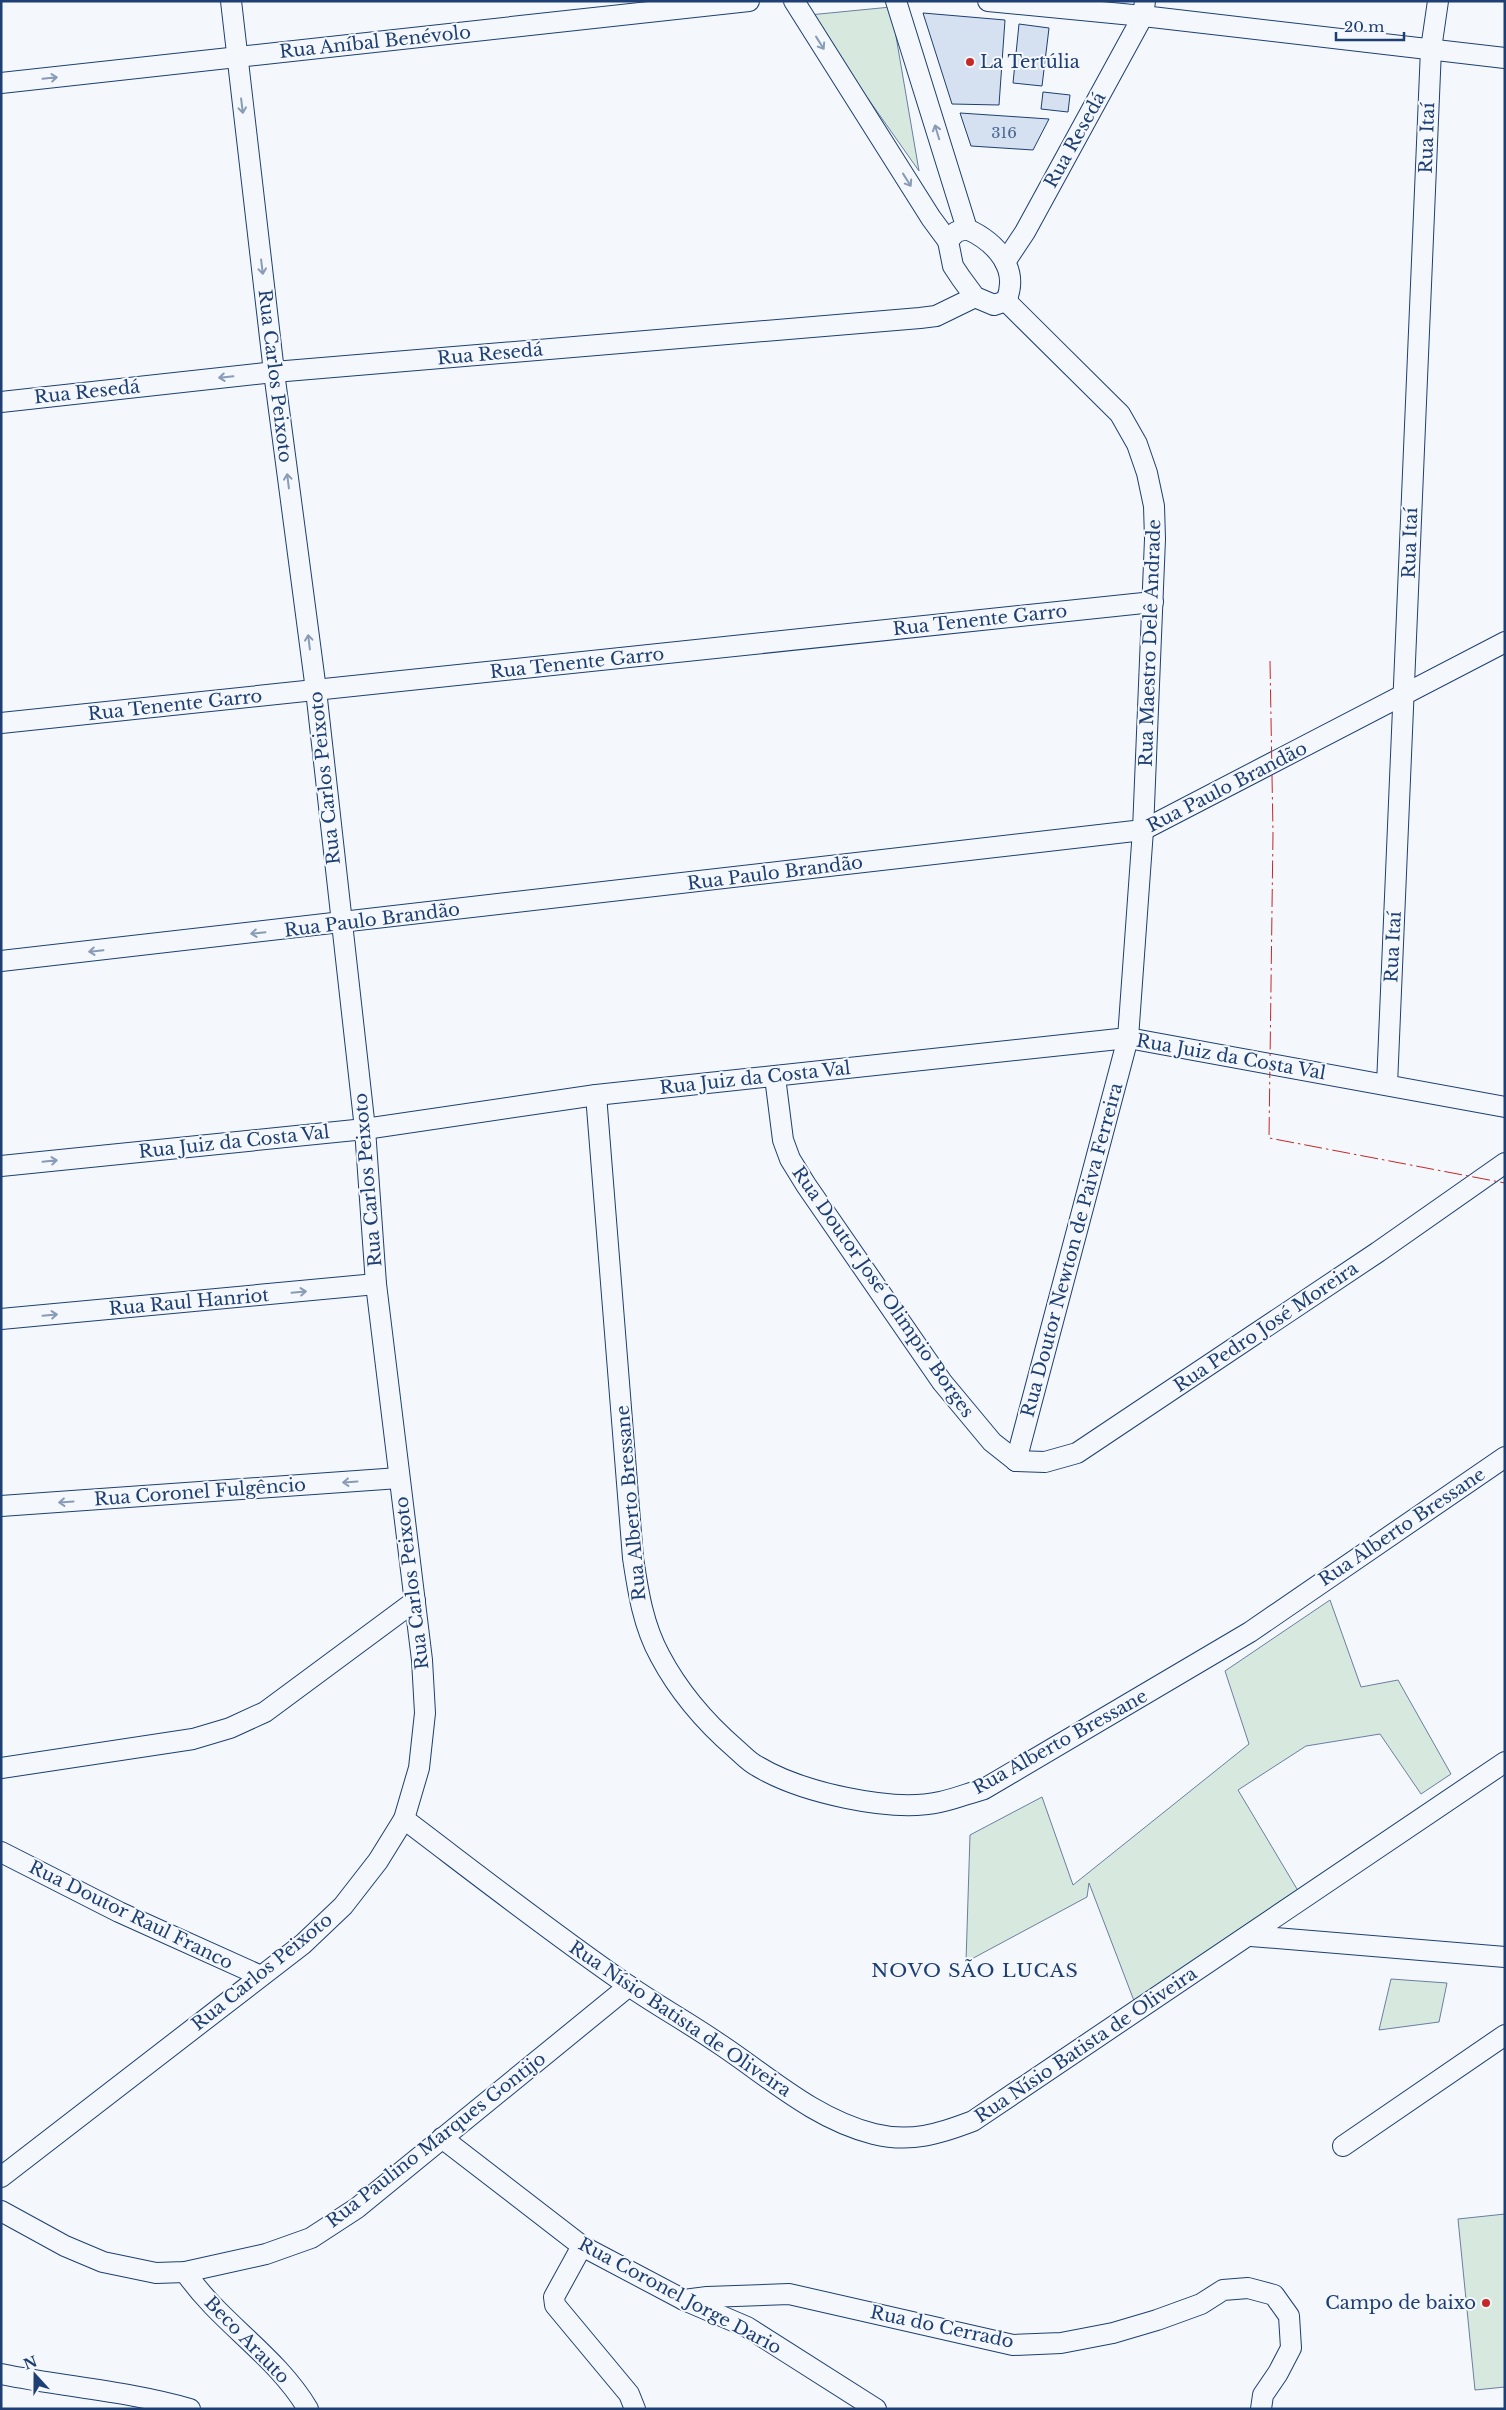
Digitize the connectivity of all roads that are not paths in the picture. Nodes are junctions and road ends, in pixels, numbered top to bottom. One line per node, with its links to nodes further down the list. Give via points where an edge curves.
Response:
1 (230, 1): 10 (street, Rua Carlos Peixoto)
2 (749, 1): 7 (street, Rua Aníbal Benévolo)
3 (794, 1): 14 (street, one-way to 14)
4 (896, 1): 13 (street, one-way to 4)
5 (988, 1): 8 (street)
6 (1438, 1): 9 (street, Rua Itaí)
7 (618, 8): 10 (street, Rua Aníbal Benévolo)
8 (1144, 9): 9 (street); 15 (street, Rua Resedá, via 1025,232)
9 (1431, 49): 11 (street); 23 (street, Rua Itaí)
10 (236, 57): 12 (street, Rua Aníbal Benévolo, one-way to 10); 18 (street, Rua Carlos Peixoto, one-way to 18)
11 (1505, 58)
12 (1, 83)
13 (967, 229): 14 (street, via 956,232); 15 (street, via 995,246)
14 (948, 241): 16 (street, via 953,266)
15 (1005, 262): 17 (street, via 1010,292)
16 (975, 297): 17 (street, via 994,305); 18 (street, Rua Resedá, via 936,316 920,318)
17 (1006, 301): 20 (street, Rua Maestro Delê Andrade, via 1120,414 1137,444 1148,473 1154,506)
18 (274, 372): 19 (street, Rua Resedá, one-way to 19); 22 (street, Rua Carlos Peixoto, one-way to 18)
19 (1, 402)
20 (1153, 602): 22 (street, Rua Tenente Garro); 25 (street, Rua Maestro Delê Andrade)
21 (1505, 642): 23 (street, Rua Paulo Brandão)
22 (316, 690): 24 (street, Rua Tenente Garro); 26 (street, Rua Carlos Peixoto)
23 (1404, 697): 25 (street, Rua Paulo Brandão); 30 (street, Rua Itaí)
24 (1, 723)
25 (1143, 830): 26 (street, Rua Paulo Brandão); 28 (street, Rua Maestro Delê Andrade)
26 (341, 924): 27 (street, Rua Paulo Brandão, one-way to 27); 33 (street, Rua Carlos Peixoto)
27 (1, 961)
28 (1128, 1038): 29 (street, Rua Juiz da Costa Val); 30 (street, Rua Juiz da Costa Val); 39 (street, Rua Doutor Newton de Paiva Ferreira)
29 (775, 1076): 31 (street, Rua Juiz da Costa Val); 39 (street, Rua Doutor José Olimpio Borges, via 782,1140 806,1185 942,1382 992,1442)
30 (1387, 1085): 32 (street, Rua Juiz da Costa Val)
31 (596, 1095): 33 (street, Rua Juiz da Costa Val); 38 (street, Rua Alberto Bressane, via 633,1558 641,1609 660,1656 689,1701 717,1733 756,1766 805,1786 894,1806 939,1803 984,1789 1250,1632)
32 (1505, 1106)
33 (365, 1129): 35 (street, Rua Juiz da Costa Val, one-way to 33); 36 (street, Rua Carlos Peixoto)
34 (1505, 1163): 39 (street, Rua Pedro José Moreira, via 1077,1453 1045,1462)
35 (1, 1166)
36 (376, 1284): 37 (street, Rua Raul Hanriot, one-way to 36); 40 (street, Rua Carlos Peixoto)
37 (1, 1320)
38 (1505, 1457)
39 (1016, 1461)
40 (399, 1478): 41 (street, Rua Coronel Fulgêncio, one-way to 41); 42 (street, Rua Carlos Peixoto)
41 (1, 1506)
42 (415, 1602): 44 (street, via 265,1712 230,1728 193,1739); 45 (street, Rua Carlos Peixoto, via 425,1713 419,1768)
43 (1505, 1762): 47 (street, Rua Nísio Batista de Oliveira)
44 (1, 1768)
45 (404, 1819): 49 (street, Rua Carlos Peixoto, via 378,1861 343,1906 303,1944); 50 (street, Rua Nísio Batista de Oliveira)
46 (1, 1852): 49 (street, Rua Doutor Raul Franco, via 119,1912)
47 (1251, 1936): 48 (street); 50 (street, Rua Nísio Batista de Oliveira, via 973,2121 938,2135 904,2138 874,2134 812,2108)
48 (1505, 1957)
49 (261, 1976): 54 (street, Rua Carlos Peixoto)
50 (629, 1986): 52 (street, Rua Paulino Marques Gontijo)
51 (1505, 2035): 53 (street)
52 (442, 2138): 56 (street, Rua Coronel Jorge Dario); 57 (street, Rua Paulino Marques Gontijo, via 357,2208 312,2238 266,2254)
53 (1343, 2146)
54 (1, 2177)
55 (1, 2211): 57 (street, Rua Paulino Marques Gontijo, via 64,2246 103,2262 156,2272)
56 (582, 2246): 58 (street, Rua Coronel Jorge Dario); 60 (street, via 554,2297 555,2305)
57 (185, 2272): 62 (street, Beco Arauto, via 197,2289 280,2369)
58 (684, 2300): 63 (street, Rua Coronel Jorge Dario, via 747,2327); 64 (street, Rua do Cerrado, via 789,2294 1013,2345 1061,2343 1113,2333 1201,2304 1223,2290 1248,2288 1274,2295 1289,2316 1291,2348 1262,2395)
59 (1, 2374): 61 (street, via 127,2394)
60 (632, 2401)
61 (190, 2409)
62 (308, 2409)
63 (876, 2409)
64 (1261, 2409)

